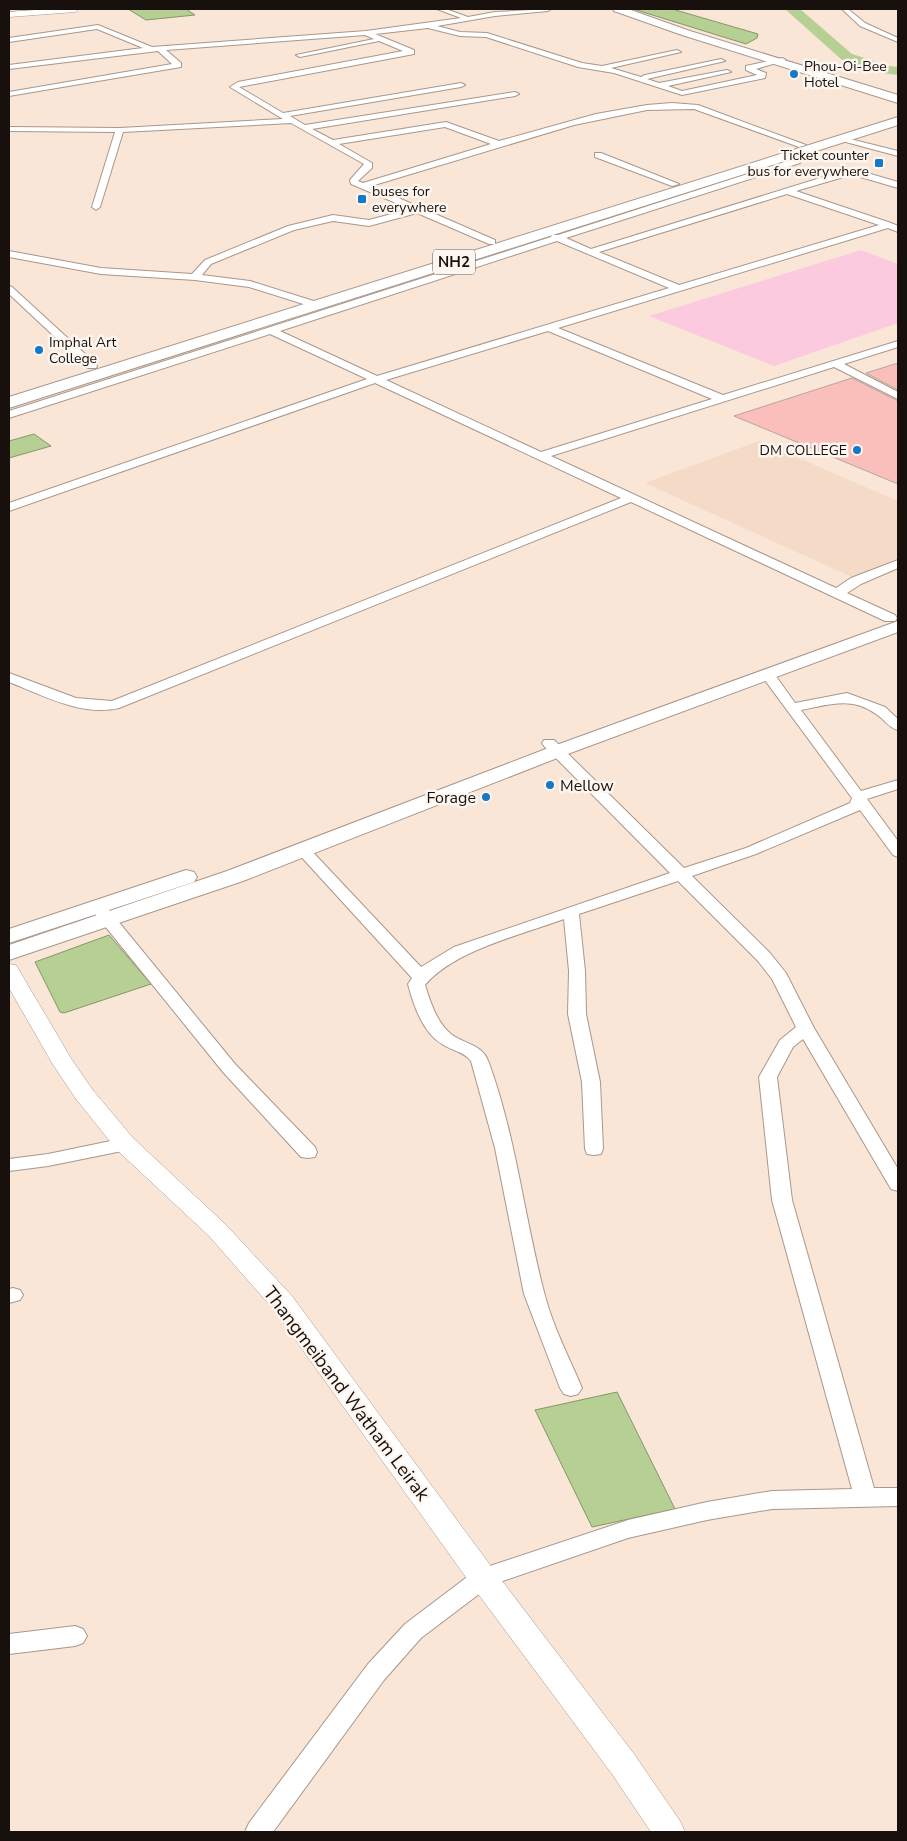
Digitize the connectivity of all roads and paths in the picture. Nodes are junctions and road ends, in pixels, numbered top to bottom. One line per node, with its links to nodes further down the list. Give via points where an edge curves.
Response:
1 (75, 9): 6 (street)
2 (440, 9): 7 (street)
3 (548, 9): 7 (street)
4 (617, 9): 18 (highway)
5 (845, 9): 13 (street, via 865,28)
6 (9, 15)
7 (467, 18): 8 (street)
8 (426, 26): 9 (street); 20 (street, via 458,34 487,35)
9 (366, 33): 11 (street); 12 (street)
10 (9, 40): 14 (street, via 100,27)
11 (273, 40): 14 (street); 15 (street)
12 (383, 40): 15 (street); 22 (street, via 411,52)
13 (898, 40)
14 (156, 49): 19 (street); 27 (street, via 178,64)
15 (293, 51): 22 (street)
16 (677, 52): 20 (street)
17 (721, 61): 24 (street)
18 (779, 61): 21 (street); 29 (highway); 30 (highway)
19 (9, 67)
20 (600, 68): 24 (street)
21 (749, 68): 26 (street); 26 (street, via 764,75 683,93)
22 (325, 69): 23 (street); 32 (street, via 234,86)
23 (338, 75)
24 (635, 78): 26 (street)
25 (461, 85): 32 (street)
26 (658, 86)
27 (9, 94)
28 (515, 94): 35 (street)
29 (898, 95)
30 (898, 99)
31 (898, 113): 41 (highway, NH2)
32 (283, 115): 33 (street)
33 (292, 120): 35 (street); 37 (street)
34 (898, 121): 38 (highway, NH2)
35 (304, 128): 39 (street)
36 (9, 129): 37 (street)
37 (120, 130): 50 (street)
38 (845, 138): 42 (street); 49 (highway, NH2)
39 (331, 143): 40 (street, via 446,124); 47 (street, via 370,165 353,181)
40 (499, 144): 41 (street, via 612,114 677,106 695,107); 47 (street)
41 (802, 145): 45 (highway, NH2)
42 (898, 154)
43 (598, 155): 45 (street)
44 (797, 161): 53 (street)
45 (675, 184): 49 (highway, NH2)
46 (898, 185): 48 (street, via 849,172)
47 (362, 186): 51 (street)
48 (787, 191): 52 (street); 55 (street)
49 (628, 203): 53 (highway, NH2); 54 (highway, NH2)
50 (96, 207)
51 (418, 210): 54 (street); 57 (street, via 370,223 336,218 291,228 211,260)
52 (893, 227): 59 (street)
53 (552, 236): 55 (street); 60 (highway, NH2); 62 (street)
54 (492, 242): 60 (highway, NH2)
55 (590, 252): 59 (street)
56 (9, 254): 57 (street, via 90,271)
57 (195, 278): 60 (street, via 250,284)
58 (9, 289): 65 (street)
59 (680, 289): 61 (street)
60 (309, 303): 65 (highway, NH2); 70 (highway, NH2)
61 (550, 328): 66 (street); 69 (street)
62 (269, 330): 66 (street); 71 (street)
63 (898, 344): 64 (street)
64 (835, 364): 68 (street); 69 (street)
65 (92, 366): 67 (highway, NH2)
66 (375, 380): 72 (street); 74 (street)
67 (9, 393)
68 (898, 396)
69 (722, 399): 72 (street)
70 (9, 403)
71 (9, 415)
72 (540, 456): 73 (street)
73 (631, 498): 76 (street); 79 (street, via 114,705 90,706)
74 (9, 507)
75 (898, 564): 76 (street, via 856,581)
76 (838, 593): 77 (street)
77 (896, 620): 78 (main road); 82 (main road)
78 (768, 675): 80 (street); 82 (main road)
79 (9, 677)
80 (791, 708): 81 (street, via 847,696 880,710); 84 (street)
81 (898, 726)
82 (553, 747): 85 (main road); 87 (street); 89 (main road, via 308,834)
83 (898, 784): 84 (street)
84 (860, 796): 86 (street); 87 (street, via 856,806 751,851)
85 (303, 850): 89 (main road); 93 (street)
86 (898, 852)
87 (680, 874): 88 (street); 94 (street, via 764,957 780,977)
88 (571, 911): 93 (street, via 460,951); 96 (street, via 577,1014 591,1082)
89 (103, 913): 90 (main road); 91 (main road); 97 (street, via 229,1068)
90 (9, 936)
91 (9, 953)
92 (9, 970): 95 (street, Thangmeiband Watham Leirak, via 84,1094)
93 (420, 976): 100 (street, via 416,984 418,993 441,1036 475,1052 480,1061 504,1148 534,1294)
94 (805, 1028): 99 (street); 101 (street, via 786,1044 768,1077 782,1200)
95 (125, 1144): 98 (street); 103 (street, Thangmeiband Watham Leirak, via 217,1230 283,1303)
96 (594, 1149)
97 (308, 1152)
98 (9, 1165)
99 (898, 1184)
100 (571, 1388)
101 (866, 1498): 102 (street); 103 (street, via 772,1500 707,1511 628,1529)
102 (898, 1498)
103 (483, 1578): 106 (street, via 413,1632 376,1672); 107 (street, Thangmeiband Watham Leirak, via 623,1764)
104 (75, 1636): 105 (street)
105 (9, 1644)
106 (258, 1832)
107 (669, 1832)

